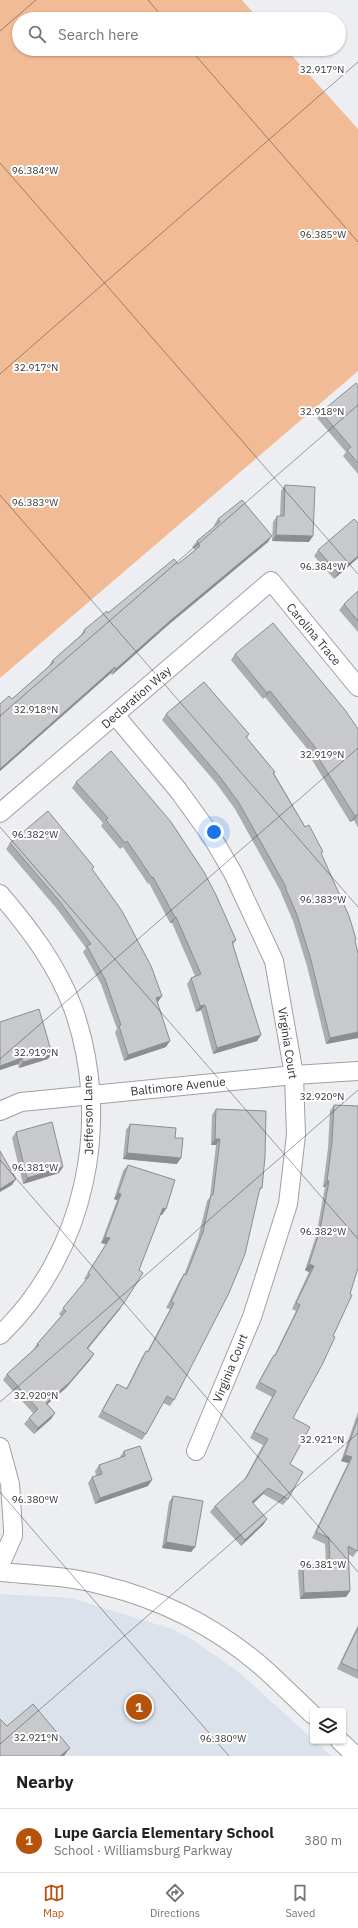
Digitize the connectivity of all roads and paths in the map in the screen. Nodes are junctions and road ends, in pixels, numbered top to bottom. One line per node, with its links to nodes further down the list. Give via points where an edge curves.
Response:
1 (271, 581): 2 (street, Carolina Trace); 3 (street, Declaration Way)
2 (358, 687)
3 (115, 715): 4 (street, Declaration Way); 7 (street, Virginia Court, via 178,790 212,837 233,874 274,961)
4 (0, 813)
5 (0, 894): 8 (street, Jefferson Lane, via 44,949 73,1008 83,1045)
6 (358, 1071): 7 (street, Baltimore Avenue)
7 (294, 1075): 8 (street, Baltimore Avenue); 12 (street, Virginia Court, via 296,1134 288,1204 252,1317)
8 (90, 1095): 9 (street, Baltimore Avenue, via 21,1102); 10 (street, Jefferson Lane, via 90,1150 76,1216 60,1253 42,1284)
9 (0, 1111)
10 (0, 1335)
11 (0, 1447): 13 (street, via 10,1484 13,1536)
12 (196, 1451)
13 (0, 1566)
14 (0, 1572): 15 (street, via 68,1578 101,1584 158,1602 206,1626 242,1651)
15 (310, 1712)
16 (343, 1744): 17 (street)
17 (356, 1756)

